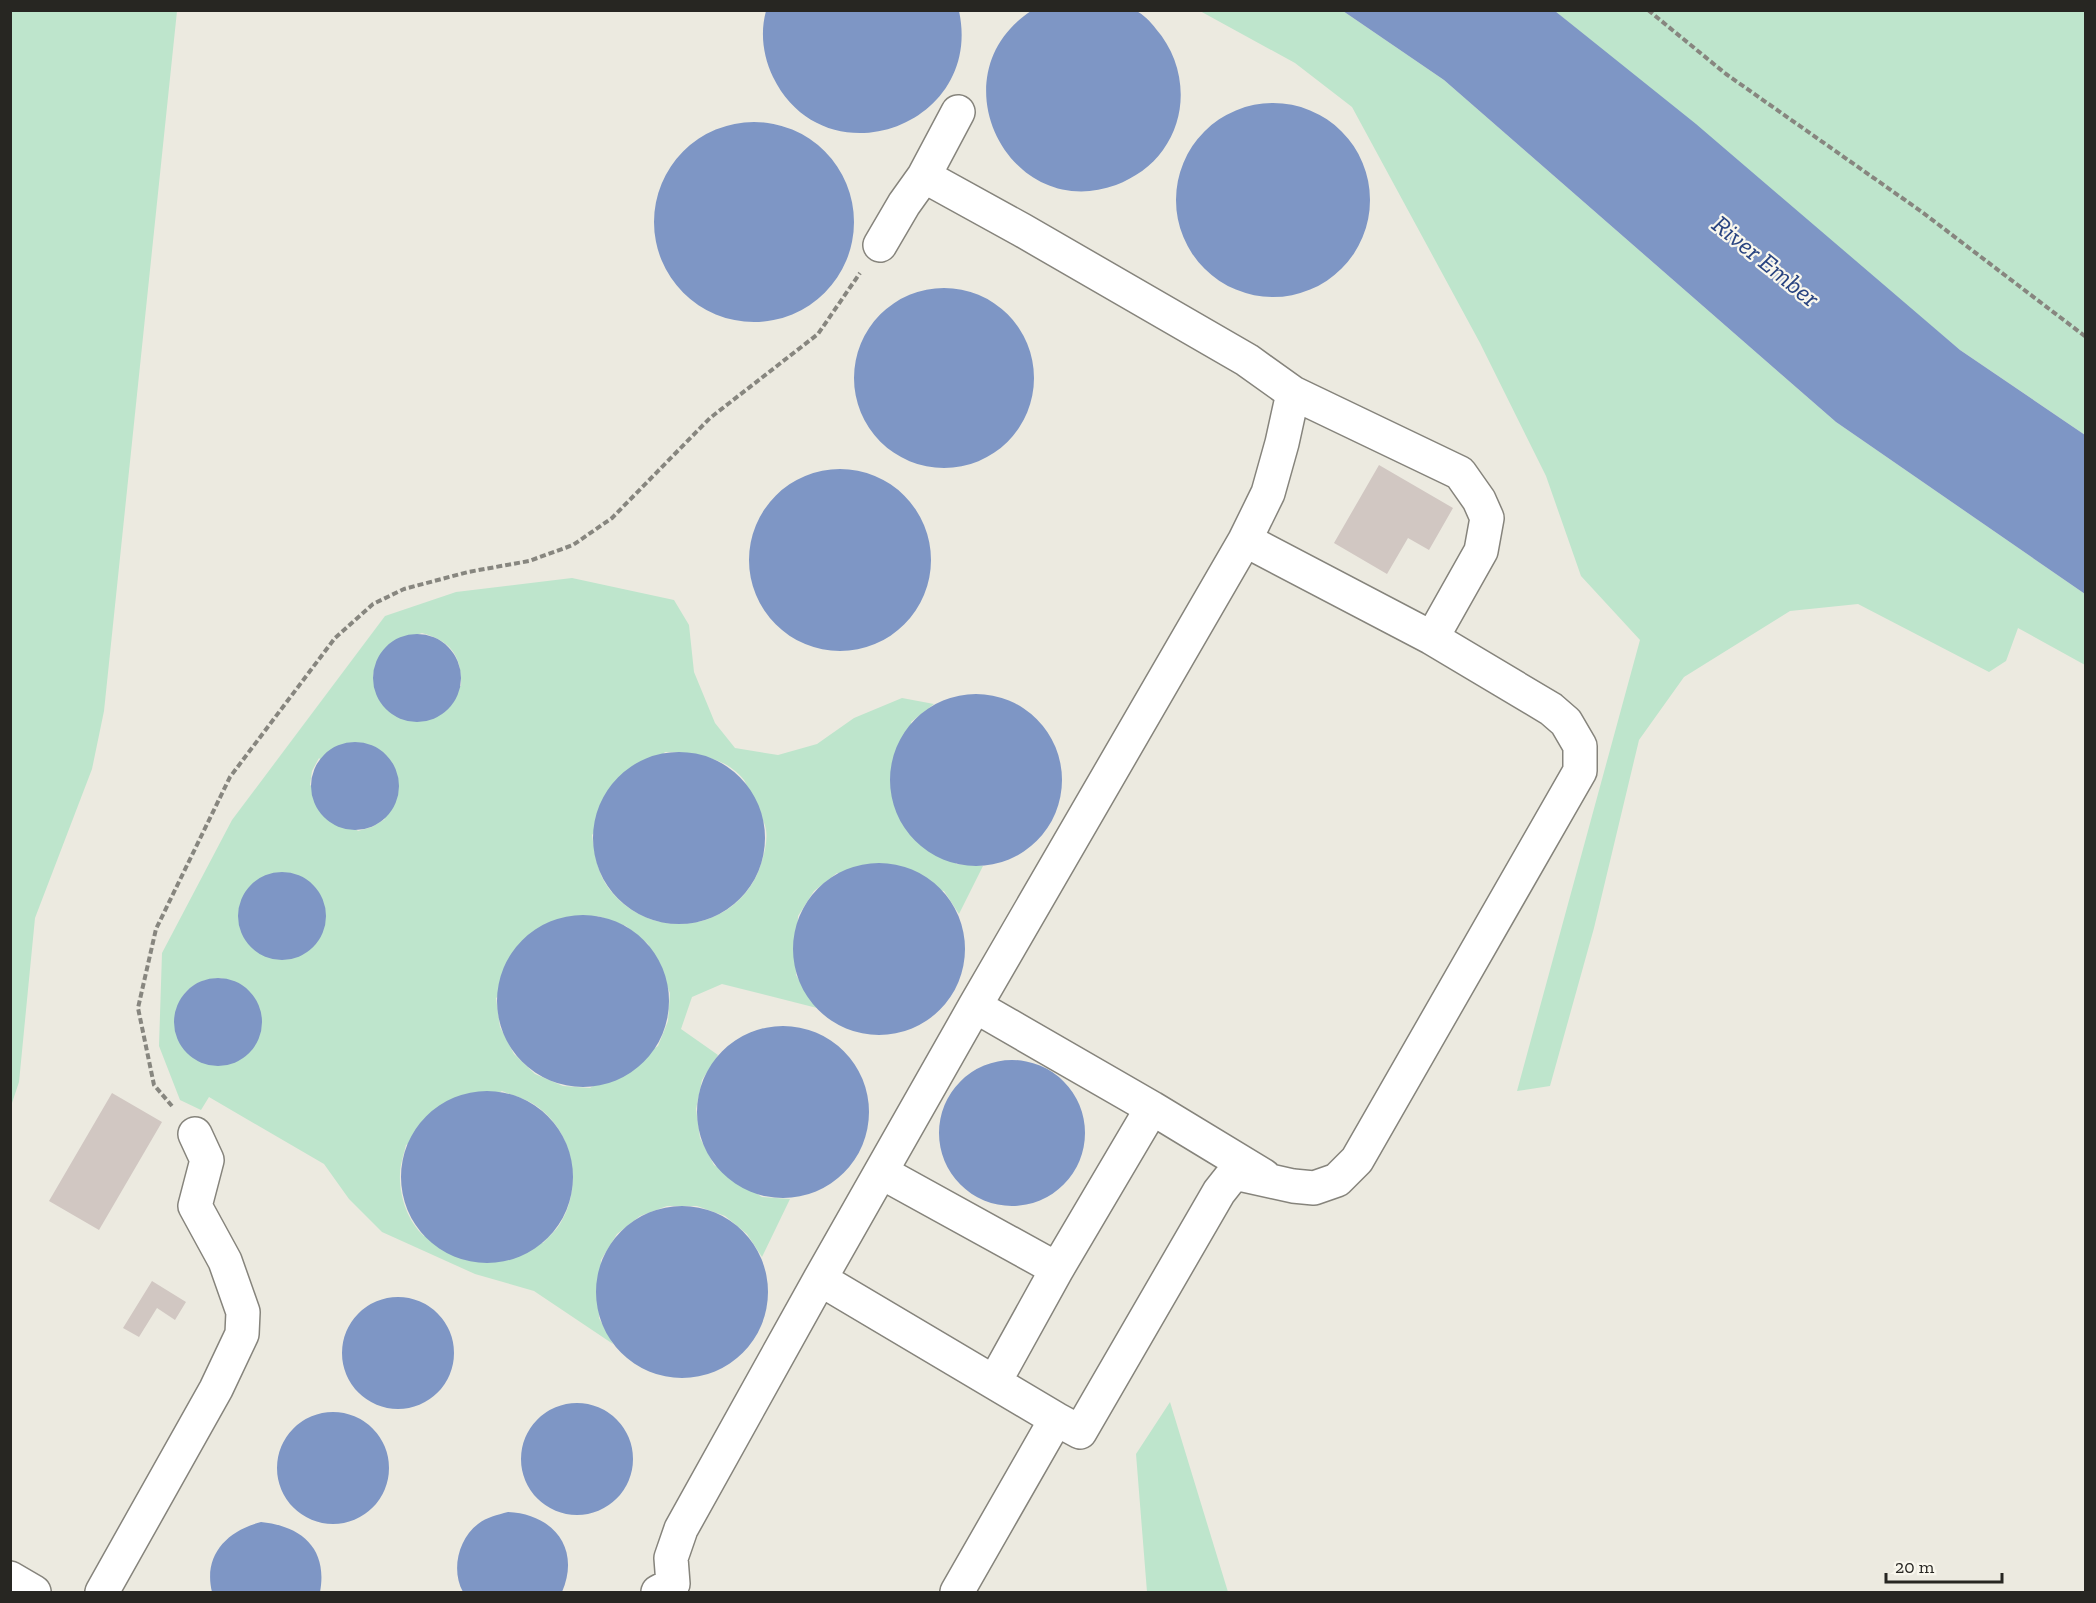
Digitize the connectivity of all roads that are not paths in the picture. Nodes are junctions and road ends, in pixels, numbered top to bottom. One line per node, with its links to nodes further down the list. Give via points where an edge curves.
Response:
1 (958, 112): 2 (lane)
2 (924, 176): 3 (lane); 4 (lane, via 1226,348)
3 (880, 245)
4 (1293, 393): 5 (lane, via 1268,493); 6 (lane, via 1460,473 1479,501 1487,519 1481,551)
5 (1245, 540): 6 (lane); 7 (lane)
6 (1432, 638): 11 (lane, via 1551,709 1566,722 1580,746 1580,771 1357,1160 1337,1180 1314,1188)
7 (975, 1006): 8 (lane); 10 (lane)
8 (1152, 1108): 11 (lane); 12 (lane)
9 (195, 1134): 19 (lane, via 207,1160 195,1206 225,1261 243,1312 242,1334 216,1389)
10 (882, 1172): 12 (lane); 13 (lane)
11 (1270, 1180): 15 (lane, via 1234,1173 1219,1192 1080,1432)
12 (1057, 1269): 14 (lane)
13 (819, 1279): 14 (lane); 17 (lane, via 681,1529 671,1558)
14 (995, 1381): 15 (lane)
15 (1056, 1419): 20 (lane)
16 (10, 1578): 18 (lane)
17 (673, 1590)
18 (34, 1593)
19 (102, 1593)
20 (957, 1593)

